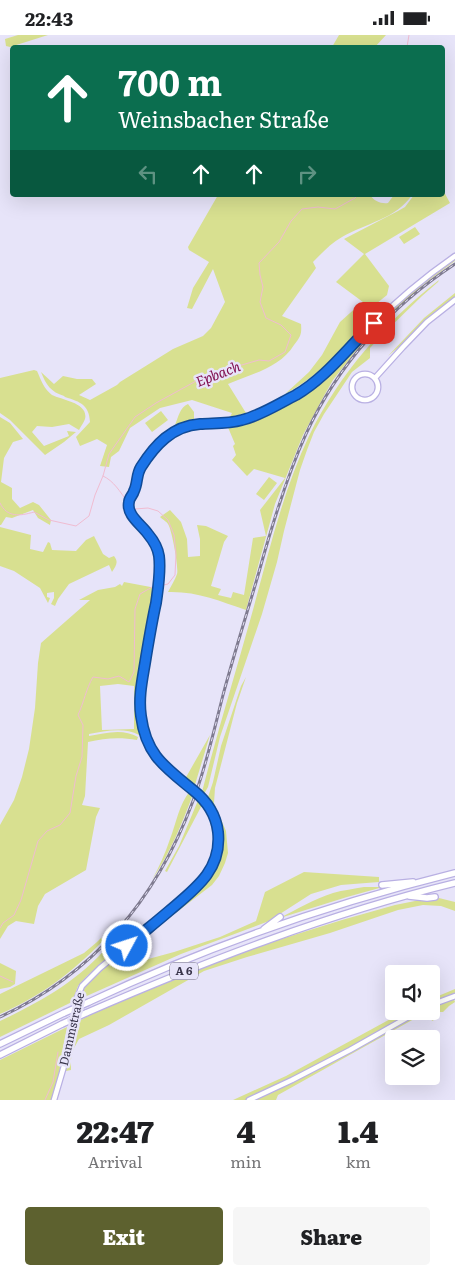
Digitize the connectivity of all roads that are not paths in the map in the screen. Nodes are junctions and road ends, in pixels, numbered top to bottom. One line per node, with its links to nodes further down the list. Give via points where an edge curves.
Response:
1 (455, 256): 17 (street, Dammstraße, via 393,305 310,385 247,419 225,424 192,425 175,431 159,443 137,473 128,506 149,534 160,559 140,696 142,724 151,750 212,811 218,846 215,861 194,891 85,982 77,998 69,1049)
2 (455, 300): 3 (street, via 427,323)
3 (375, 378): 3 (street, via 359,376 352,387 355,395 366,400 374,397 378,389)
4 (455, 873): 5 (highway, A 6)
5 (420, 882): 7 (highway); 11 (highway, A 6)
6 (455, 883): 8 (highway, A 6)
7 (382, 885)
8 (406, 895): 9 (highway); 16 (highway, A 6, bridge, via 283,934 179,973)
9 (435, 897)
10 (280, 917): 11 (highway)
11 (260, 932): 15 (highway, A 6, bridge, via 164,969)
12 (455, 996): 13 (street)
13 (440, 1002)
14 (403, 1020): 18 (street)
15 (0, 1044)
16 (0, 1055)
17 (54, 1100)
18 (249, 1100)

